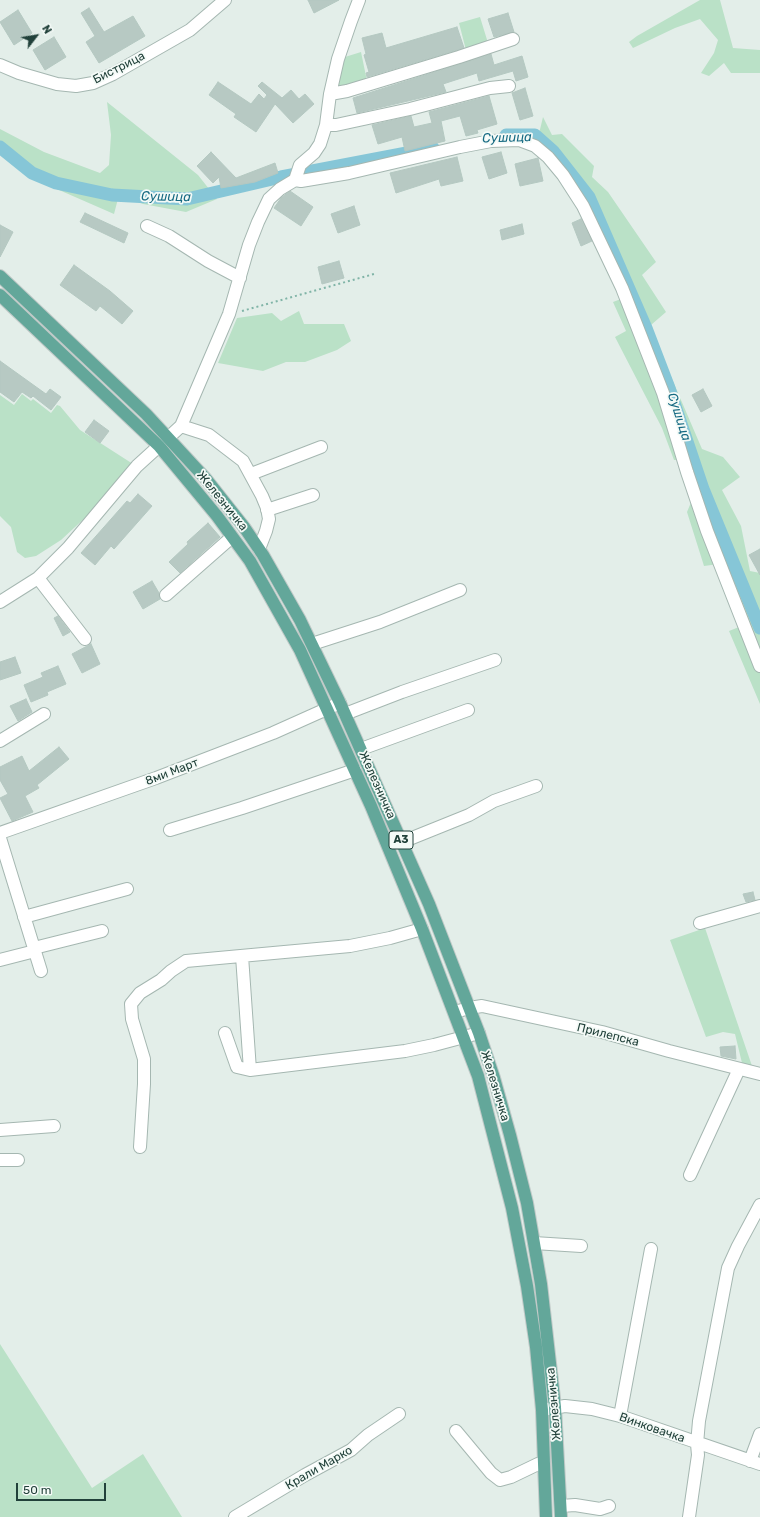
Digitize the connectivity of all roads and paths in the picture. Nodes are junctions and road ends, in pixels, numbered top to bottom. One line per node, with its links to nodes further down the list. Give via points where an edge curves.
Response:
1 (225, 0): 4 (street, Бистрица, via 190,30 93,83 76,86 57,84)
2 (359, 0): 6 (street, via 338,59)
3 (513, 39): 6 (street, via 347,91)
4 (0, 65)
5 (509, 86): 7 (street, via 490,88 336,125)
6 (330, 94): 7 (street)
7 (326, 125): 8 (street, via 320,144 300,165)
8 (294, 180): 12 (street, via 269,199 254,233); 31 (street, via 349,173 491,141 520,140 534,146 548,157 583,206 622,288 663,393 707,531)
9 (147, 226): 12 (street, via 169,236)
10 (374, 274): 14 (path)
11 (0, 276): 16 (main road, Железничка / A3)
12 (240, 278): 14 (street)
13 (0, 295): 17 (main road, Железничка / A3)
14 (229, 314): 15 (street)
15 (181, 426): 16 (street); 19 (street, via 209,435 243,461)
16 (169, 437): 17 (main road); 23 (main road, Железничка / A3, via 244,527)
17 (159, 446): 22 (main road, Железничка / A3); 24 (street, via 137,466 68,548)
18 (321, 447): 19 (street)
19 (251, 474): 21 (street)
20 (313, 495): 21 (street)
21 (267, 510): 23 (street, via 269,519)
22 (232, 537): 26 (street); 32 (main road, Железничка / A3, via 250,561 274,602)
23 (259, 549): 29 (main road, Железничка / A3)
24 (38, 578): 27 (street); 28 (street)
25 (460, 590): 29 (street, via 380,622)
26 (166, 595)
27 (0, 602)
28 (85, 639)
29 (312, 644): 33 (main road, Железничка / A3)
30 (496, 660): 33 (street, 8ми Март)
31 (760, 666)
32 (327, 709): 33 (street, 8ми Март); 38 (main road, Железничка / A3); 41 (street, 8ми Март, via 273,733 156,778)
33 (343, 709): 37 (main road, Железничка / A3)
34 (468, 710): 37 (street)
35 (44, 714): 36 (street)
36 (0, 741)
37 (361, 749): 42 (main road, Железничка / A3)
38 (355, 770): 40 (street); 47 (main road, Железничка / A3)
39 (536, 786): 42 (street, via 494,801 469,815)
40 (170, 830)
41 (0, 833): 45 (street)
42 (402, 842): 53 (main road, Железничка / A3)
43 (127, 889): 45 (street)
44 (760, 906): 46 (street)
45 (24, 917): 49 (street)
46 (700, 923)
47 (422, 929): 50 (street, via 350,946); 54 (main road, Железничка / A3)
48 (102, 931): 49 (street)
49 (34, 950): 51 (street); 52 (street)
50 (242, 956): 59 (street); 63 (street, via 186,961 140,993 131,1004 132,1019 144,1060)
51 (0, 960)
52 (41, 971)
53 (469, 1008): 54 (street, Прилепска); 56 (main road, Железничка / A3); 58 (street, Прилепска, via 482,1006 602,1032)
54 (455, 1012): 57 (main road, Железничка / A3)
55 (226, 1033): 59 (street, via 238,1067)
56 (479, 1033): 57 (street); 68 (main road, Железничка / A3, via 510,1135)
57 (464, 1038): 59 (street, via 405,1051); 72 (main road, Железничка / A3, via 478,1076 512,1208 527,1286)
58 (739, 1069): 60 (street, Прилепска); 66 (street)
59 (250, 1070)
60 (760, 1074)
61 (54, 1126): 62 (street)
62 (0, 1130)
63 (140, 1147)
64 (0, 1160): 65 (street)
65 (18, 1160)
66 (690, 1175)
67 (760, 1205): 77 (street, via 728,1268 699,1421)
68 (534, 1243): 69 (street); 71 (main road, Железничка / A3)
69 (581, 1246)
70 (651, 1249): 74 (street)
71 (556, 1407): 72 (street, Винковачка); 74 (street, Винковачка, via 592,1409); 81 (main road, Железничка / A3)
72 (542, 1410): 78 (main road, Железничка / A3)
73 (399, 1414): 82 (street, Крали Марко, via 351,1450)
74 (620, 1416): 77 (street, Винковачка)
75 (456, 1431): 78 (street, via 491,1473 500,1480)
76 (760, 1434): 79 (street)
77 (697, 1444): 79 (street, Винковачка); 84 (street, via 698,1455)
78 (544, 1463): 83 (main road, Железничка / A3)
79 (755, 1463)
80 (609, 1506): 81 (street, via 600,1509 575,1506)
81 (561, 1512)
82 (235, 1517)
83 (546, 1517)
84 (689, 1517)

